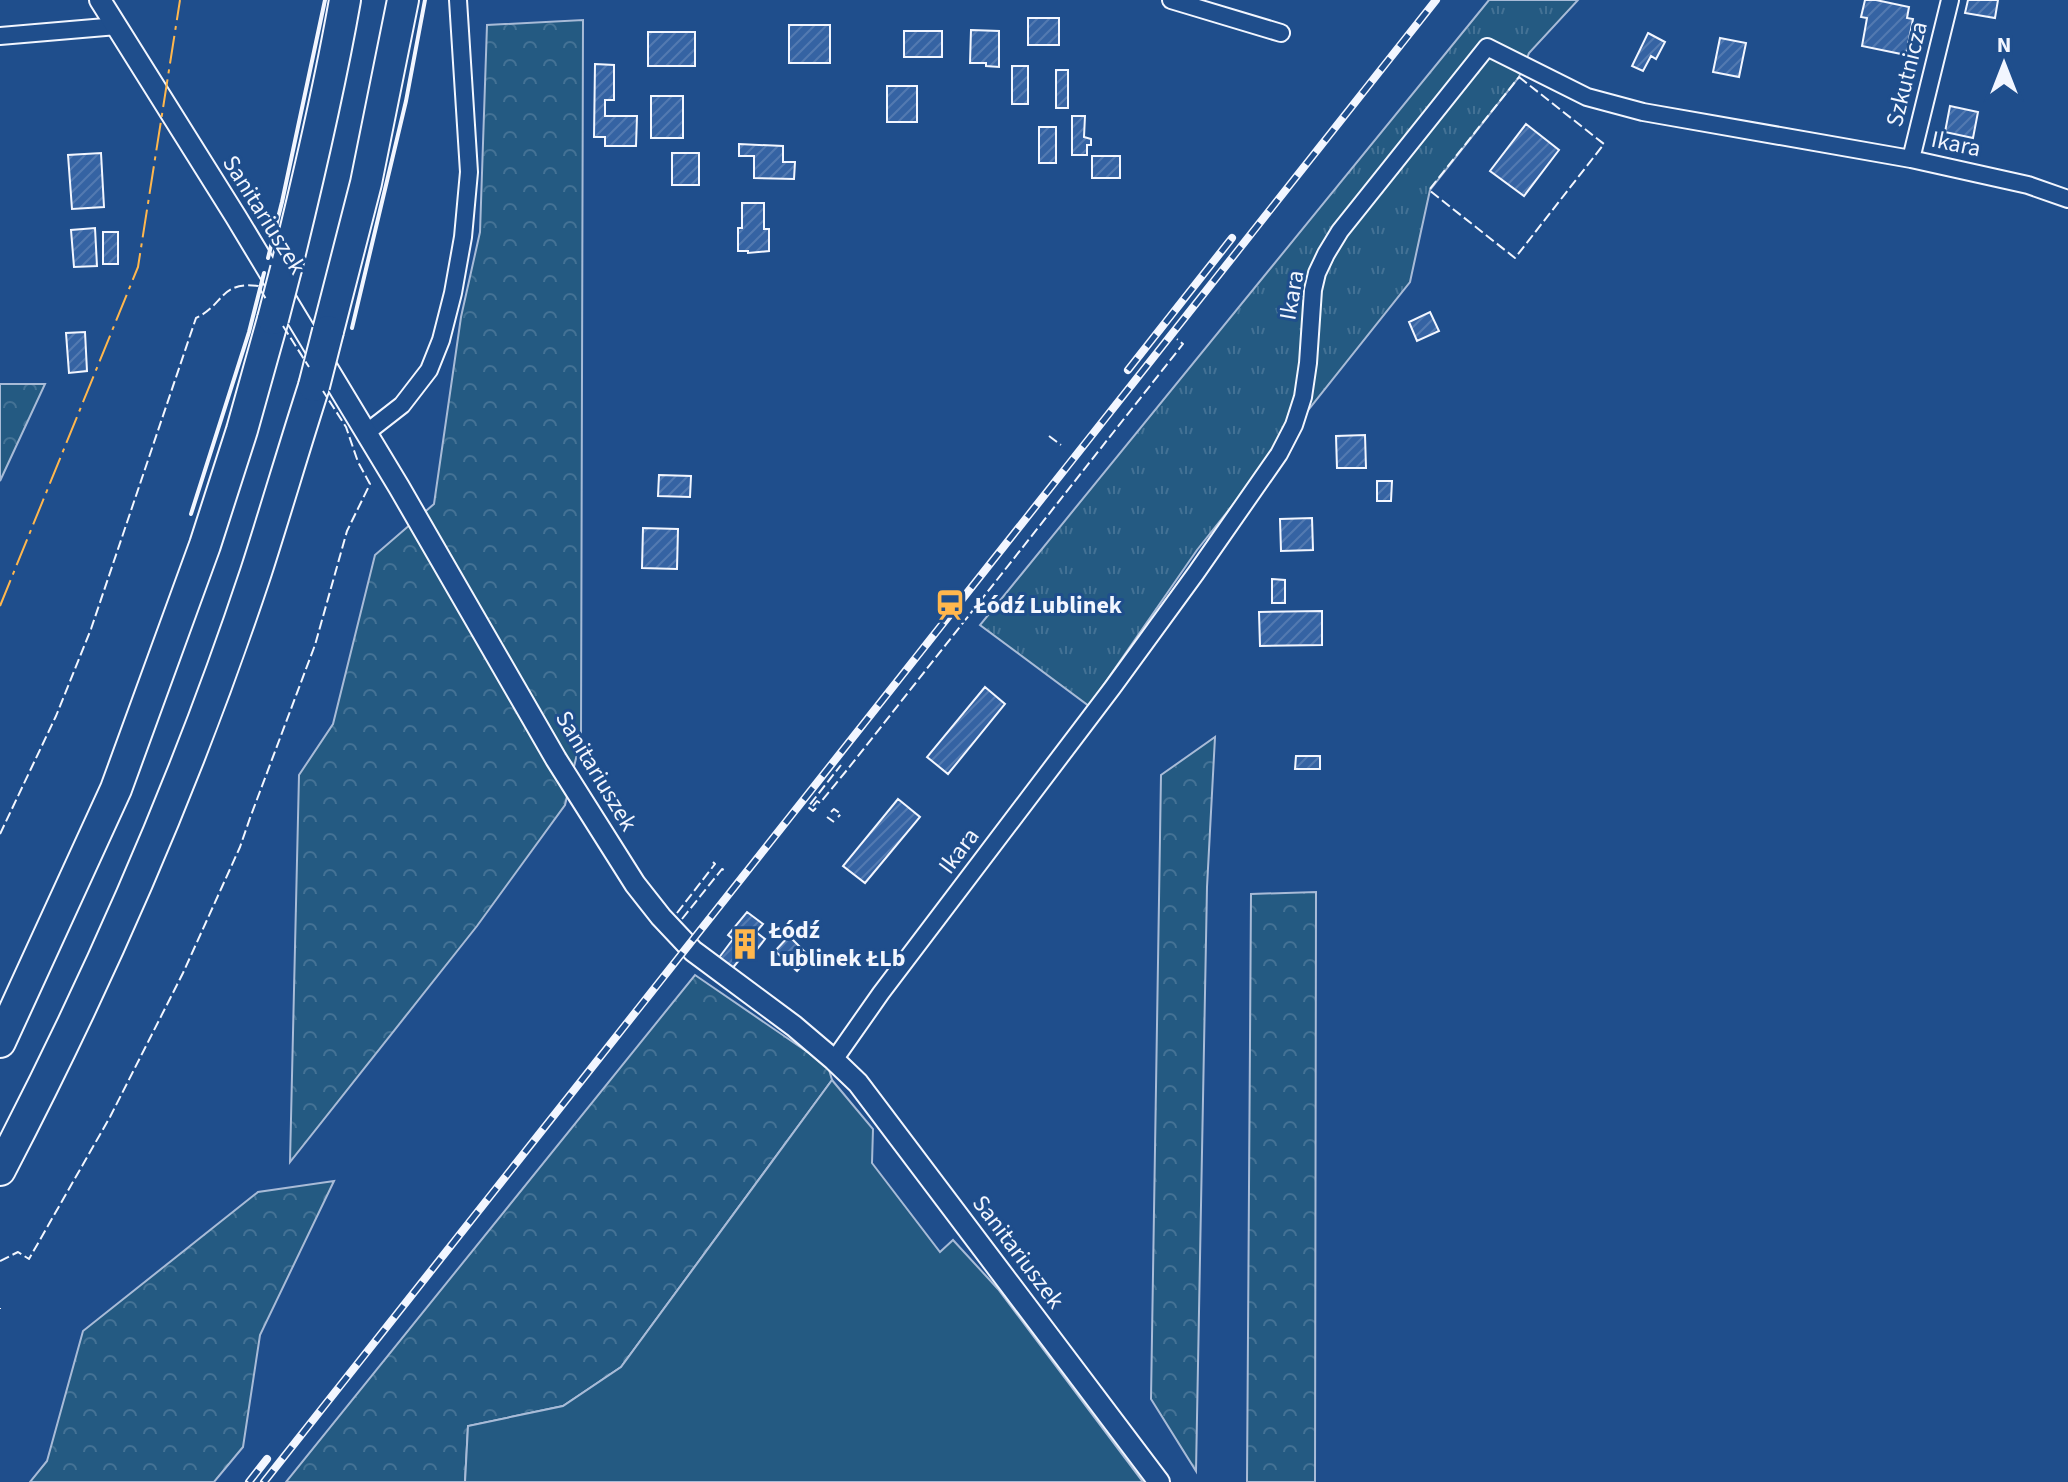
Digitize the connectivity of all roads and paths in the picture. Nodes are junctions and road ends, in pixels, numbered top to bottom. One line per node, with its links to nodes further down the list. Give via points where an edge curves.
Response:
1 (100, 0): 7 (street, Sanitariuszek)
2 (345, 0): 13 (highway, bridge, via 286,269 205,545 116,789)
3 (403, 0): 15 (highway, bridge, via 366,183 314,386 255,573 136,885)
4 (458, 0): 12 (street, via 469,172 453,293 429,370 402,405)
5 (1171, 0): 8 (street)
6 (1950, 0): 10 (street, Szkutnicza)
7 (117, 26): 9 (street); 12 (street, Sanitariuszek)
8 (1281, 33)
9 (0, 36)
10 (1911, 159): 11 (street, Ikara); 14 (street, Ikara, via 1608,104 1487,47 1326,254 1313,290 1303,397 1279,454 1113,687)
11 (2068, 199)
12 (366, 433): 14 (street, Sanitariuszek, via 630,878 700,957)
13 (0, 1042)
14 (834, 1060): 16 (street, Sanitariuszek, via 866,1094)
15 (0, 1170)
16 (1159, 1482)

